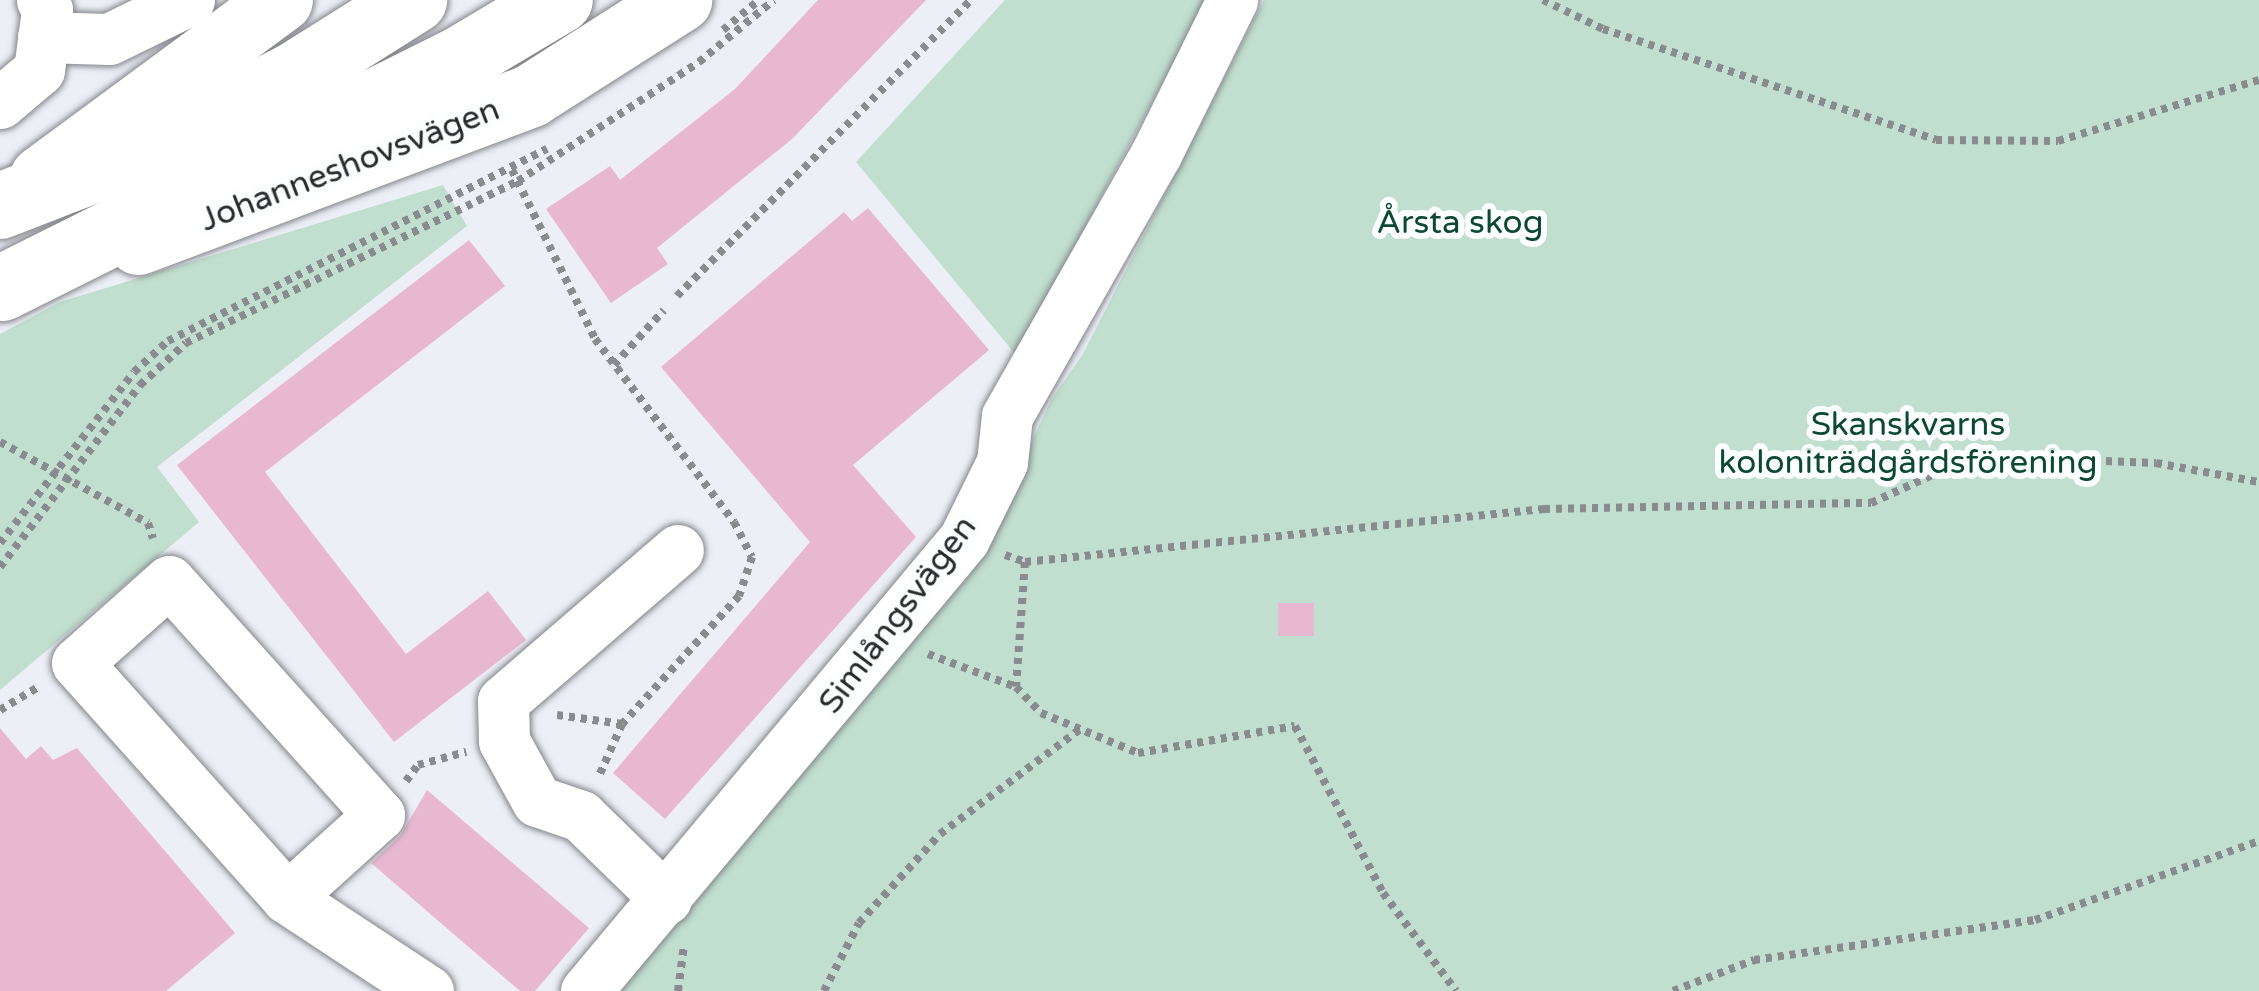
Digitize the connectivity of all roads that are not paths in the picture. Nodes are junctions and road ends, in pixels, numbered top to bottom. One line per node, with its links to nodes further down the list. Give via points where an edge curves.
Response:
1 (188, 0): 7 (street, via 109,39)
2 (281, 0): 9 (main road)
3 (414, 0): 9 (highway, via 296,75 165,142)
4 (560, 0): 10 (highway, via 461,59)
5 (680, 0): 10 (main road, Johanneshovsvägen, via 531,94 449,130)
6 (1232, 0): 13 (street, Simlångsvägen, via 1156,154 1007,416 1001,462 964,539)
7 (42, 19): 8 (street, via 39,70)
8 (0, 103)
9 (0, 206)
10 (1, 288)
11 (678, 550): 13 (street, via 503,701 504,741 537,801 581,816)
12 (287, 898): 12 (street, via 379,815 169,581 77,663); 14 (street)
13 (666, 899): 15 (street, Simlångsvägen)
14 (428, 991)
15 (586, 991)

